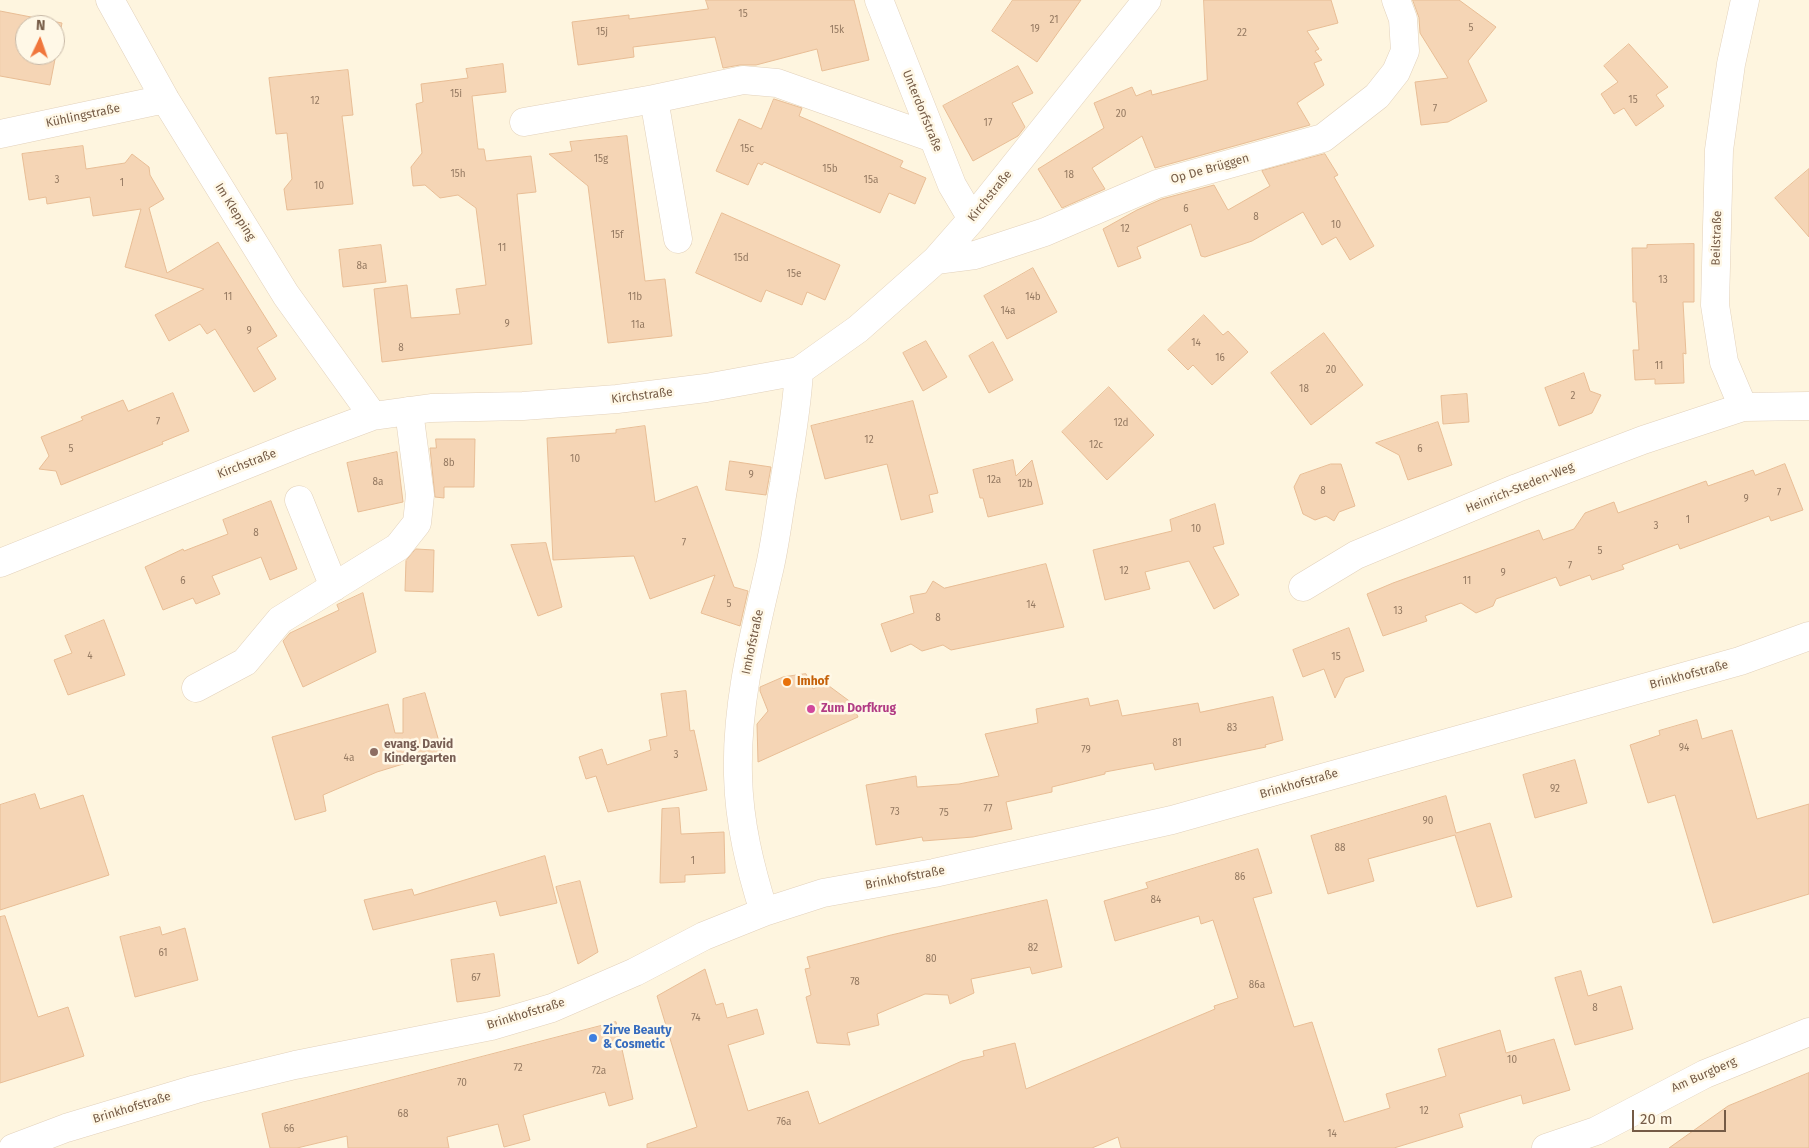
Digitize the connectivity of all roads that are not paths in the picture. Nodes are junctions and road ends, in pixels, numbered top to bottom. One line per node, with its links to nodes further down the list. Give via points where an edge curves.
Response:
1 (110, 0): 6 (street, Im Klepping)
2 (879, 0): 10 (street, Unterdorfstraße)
3 (1147, 0): 11 (street, Kirchstraße)
4 (1396, 0): 13 (street, Op De Brüggen, via 1403,19 1405,51 1396,72 1377,96 1324,138 1157,184 1045,232 975,255)
5 (1744, 0): 16 (street, Beilstraße, via 1719,150 1715,305 1724,362)
6 (165, 99): 9 (street, Kühlingstraße); 18 (street, Im Klepping, via 286,295)
7 (654, 99): 8 (street); 10 (street, via 743,80 777,83); 12 (street)
8 (524, 122)
9 (0, 134)
10 (933, 138): 11 (street, Unterdorfstraße, via 952,185)
11 (972, 219): 13 (street, Kirchstraße)
12 (678, 239)
13 (936, 260): 14 (street, Kirchstraße, via 858,329)
14 (799, 371): 17 (street, Kirchstraße, via 706,388 617,399); 25 (street, Imhofstraße, via 798,401 770,564 752,636 740,728 738,774 741,817 750,865)
15 (1809, 406): 16 (street)
16 (1743, 407): 22 (street, Heinrich-Steden-Weg, via 1643,440 1517,488 1356,555)
17 (409, 411): 18 (street, Kirchstraße); 21 (street, via 420,495 417,523 398,547)
18 (373, 416): 20 (street, Kirchstraße)
19 (299, 500): 21 (street)
20 (0, 563)
21 (334, 587): 24 (street, via 280,620 245,662)
22 (1303, 587)
23 (1809, 636): 25 (street, Brinkhofstraße, via 1740,661 1172,820 934,873 823,893)
24 (196, 688)
25 (764, 912): 27 (street, Brinkhofstraße, via 704,936 634,972 552,1008 491,1026 295,1065 196,1089 66,1128)
26 (1809, 1032): 28 (street, Am Burgberg, via 1705,1074 1596,1131)
27 (13, 1148)
28 (1546, 1148)

